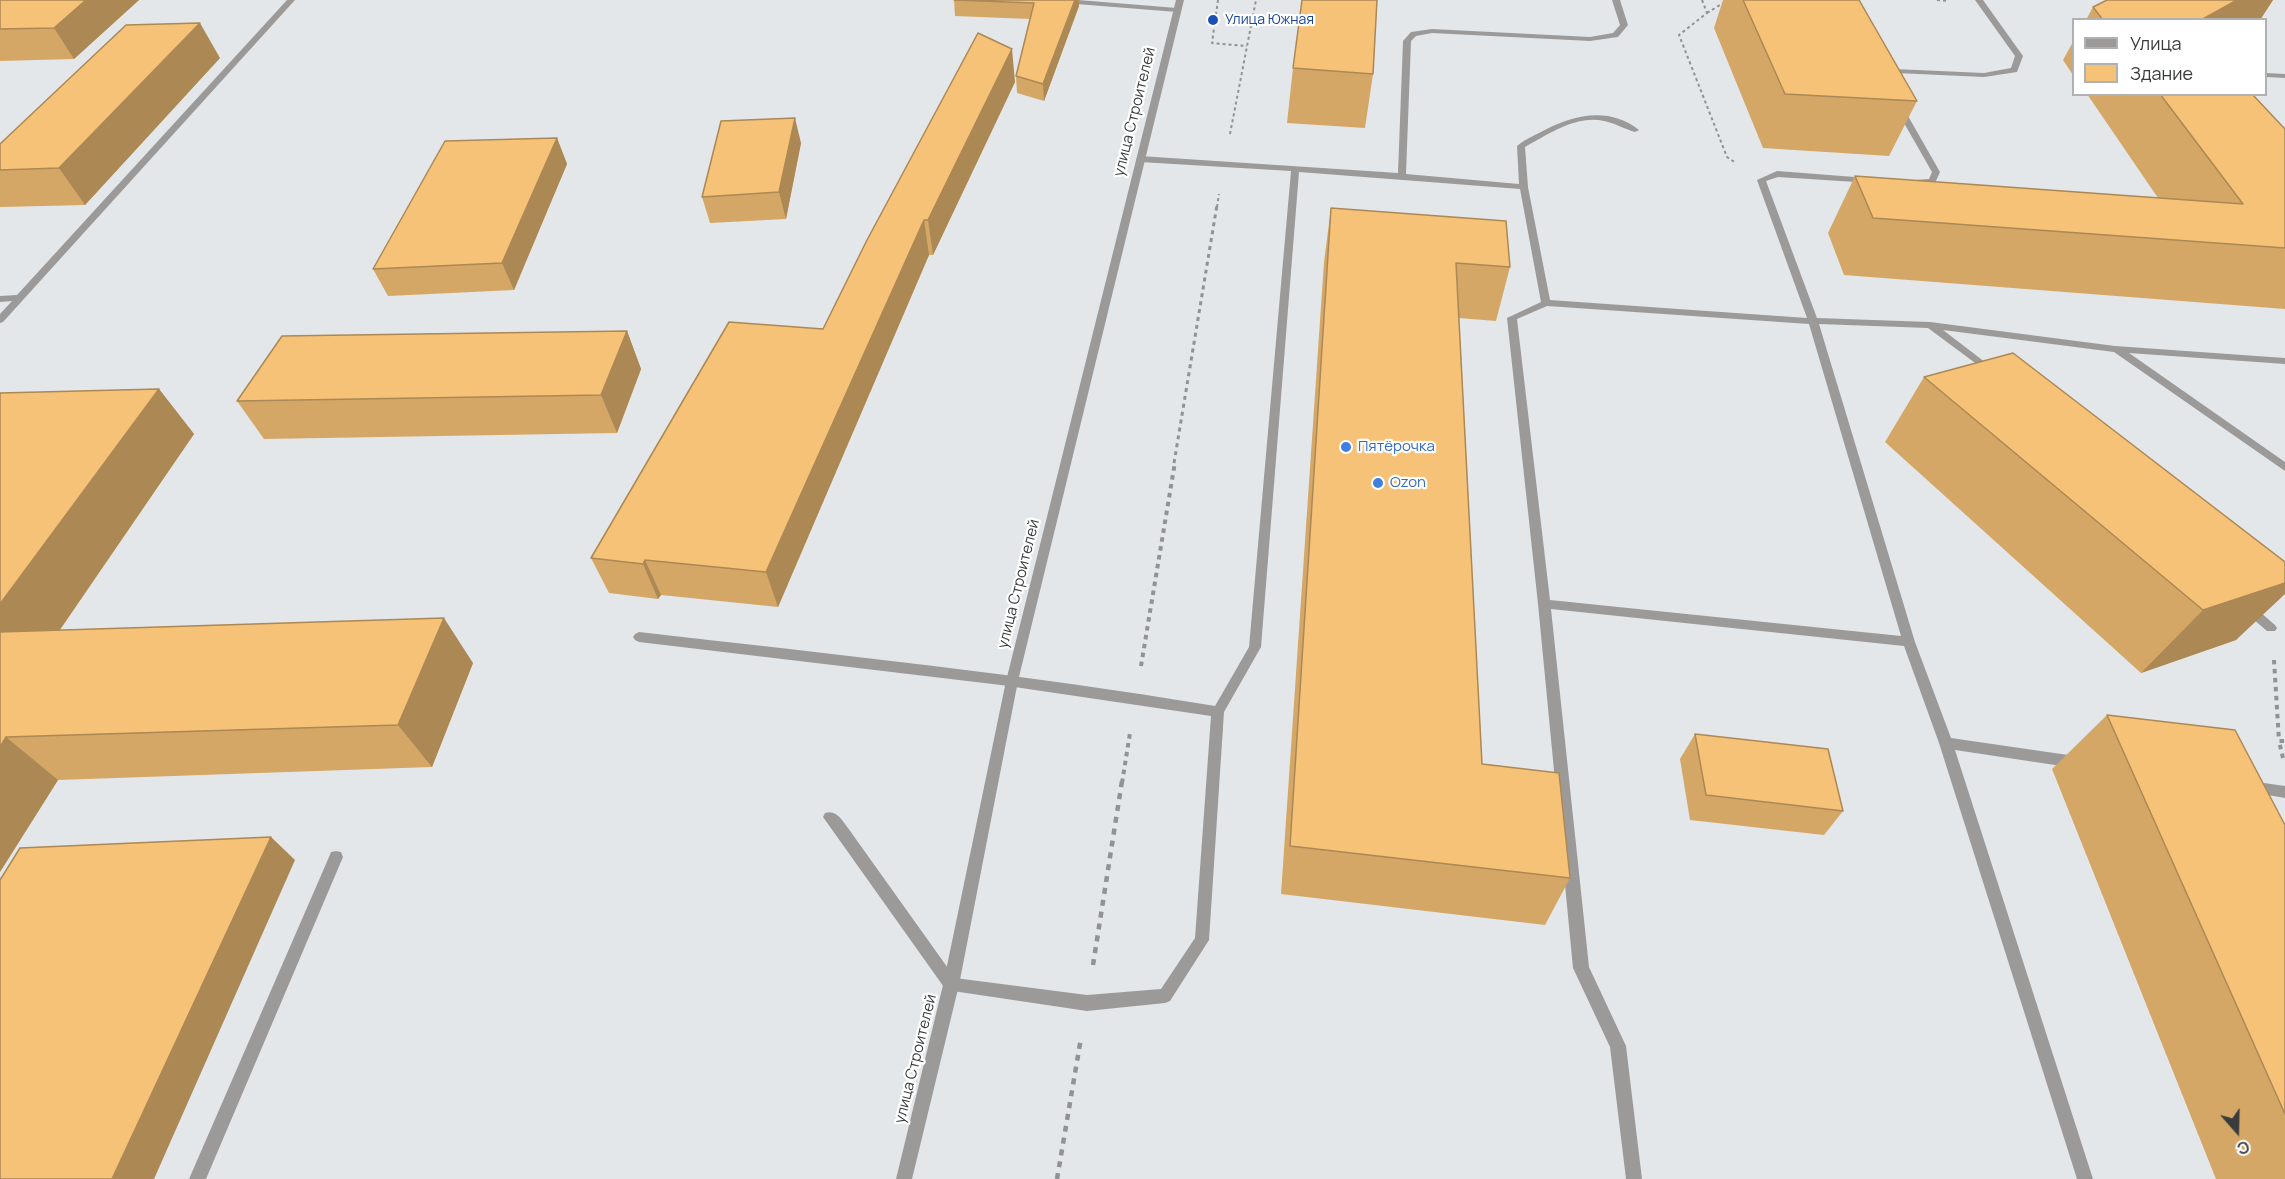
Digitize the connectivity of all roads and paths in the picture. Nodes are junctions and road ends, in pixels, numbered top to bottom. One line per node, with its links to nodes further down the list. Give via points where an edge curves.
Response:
1 (291, 0): 26 (street)
2 (1051, 0): 10 (street)
3 (1179, 0): 10 (street, улица Строителей)
4 (1218, 0): 12 (path, via 1212,43)
5 (1256, 0): 12 (path)
6 (1616, 0): 21 (street, via 1624,25 1615,35 1590,39 1432,31 1414,34 1407,41)
7 (1702, 0): 11 (path)
8 (1728, 0): 11 (path)
9 (1979, 0): 15 (street, via 2019,56 2014,70 1984,75 1894,71 1882,78)
10 (1177, 10): 18 (street, улица Строителей)
11 (1707, 12): 22 (path, via 1679,34 1727,157)
12 (1247, 46): 19 (path)
13 (2267, 75): 14 (street)
14 (2285, 76)
15 (1887, 87)
16 (1893, 97): 24 (street, via 1936,172 1932,182)
17 (1635, 130): 25 (street, via 1612,117 1576,118 1521,146)
18 (1140, 159): 19 (street); 41 (street, улица Строителей)
19 (1224, 165): 20 (street); 42 (path)
20 (1295, 169): 21 (street); 43 (street, via 1255,647)
21 (1402, 176): 25 (street)
22 (1761, 180): 23 (street, via 1777,174); 30 (street)
23 (1876, 181)
24 (1910, 183)
25 (1524, 187): 28 (street)
26 (20, 298): 27 (street); 29 (street)
27 (0, 299)
28 (1546, 303): 30 (street); 37 (street, via 1512,318)
29 (0, 320)
30 (1813, 321): 31 (street); 40 (street)
31 (1929, 325): 32 (street); 34 (street)
32 (2115, 348): 33 (street); 35 (street)
33 (2285, 361)
34 (1996, 375)
35 (2285, 467)
36 (2235, 598): 38 (street)
37 (1544, 604): 40 (street); 57 (street, via 1581,968 1618,1046)
38 (2271, 628): 44 (path)
39 (639, 637): 41 (street)
40 (1910, 642): 45 (street)
41 (1012, 681): 42 (street); 52 (street, улица Строителей)
42 (1136, 697): 43 (street); 53 (path)
43 (1218, 712): 53 (street, via 1202,940 1165,996)
44 (2282, 741): 47 (path)
45 (1946, 743): 46 (street); 58 (street)
46 (2086, 763)
47 (2285, 767)
48 (2238, 785): 49 (street)
49 (2285, 792)
50 (830, 818): 52 (street)
51 (336, 857): 54 (street)
52 (951, 985): 53 (street); 55 (street, улица Строителей)
53 (1087, 1003): 56 (path)
54 (197, 1179)
55 (904, 1179)
56 (1056, 1179)
57 (1634, 1179)
58 (2085, 1179)

